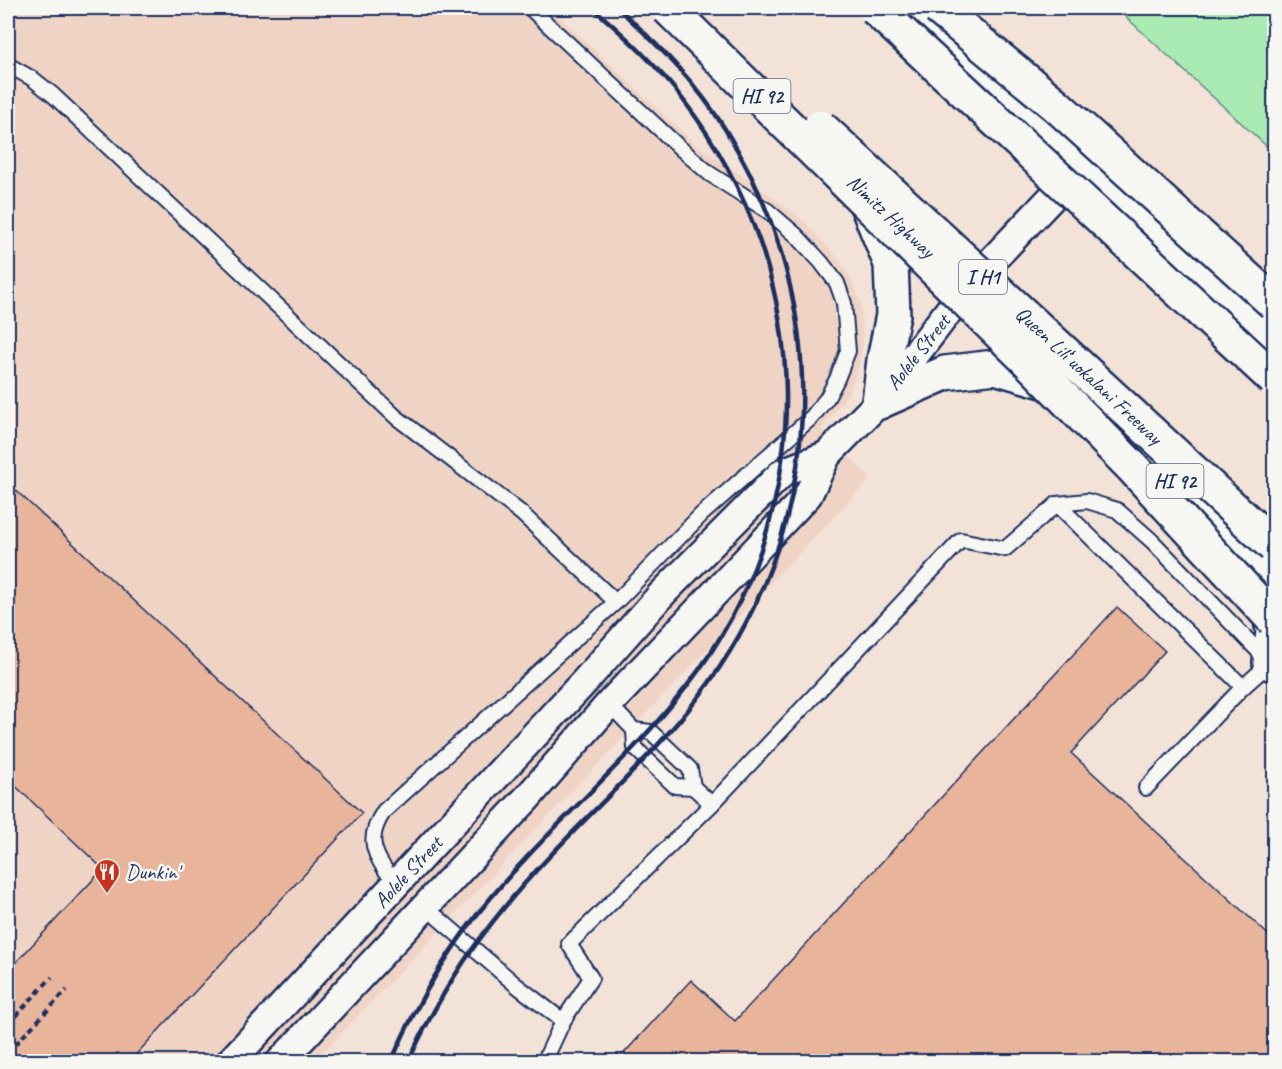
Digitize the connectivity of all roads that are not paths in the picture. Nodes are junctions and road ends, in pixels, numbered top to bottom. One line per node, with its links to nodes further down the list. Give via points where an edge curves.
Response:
1 (530, 8): 20 (lane, via 710,174 768,211 796,235 837,283 844,303 848,351 827,398 812,417 701,515)
2 (667, 8): 9 (main road, Nimitz Highway / HI 92); 21 (main road, bridge, via 1036,370)
3 (691, 8): 18 (main road, Queen Liliʻuokalani Freeway / I H1, bridge)
4 (875, 8): 13 (main road, bridge)
5 (909, 8): 8 (main road)
6 (938, 8): 11 (main road, bridge, via 1056,105)
7 (8, 64): 20 (lane, via 53,95 396,417 521,513)
8 (1080, 168): 10 (street, Aolele Street); 12 (main road)
9 (858, 185): 10 (main road, Nimitz Highway / HI 92); 15 (main road, via 891,264 892,315)
10 (968, 287): 14 (main road, Nimitz Highway / HI 92); 15 (street, Aolele Street)
11 (1275, 303)
12 (1275, 347)
13 (1275, 379)
14 (1076, 391): 15 (main road, via 995,367 945,373); 18 (main road, Nimitz Highway / HI 92)
15 (879, 402): 16 (street, Aolele Street)
16 (827, 455): 23 (street, Aolele Street, via 783,472 661,595); 25 (street, Aolele Street, via 808,495)
17 (1058, 504): 22 (lane, via 1087,501 1117,510); 24 (lane); 29 (lane, via 1005,549 961,540)
18 (1261, 546): 19 (main road, Nimitz Highway / HI 92); 22 (main road, via 1273,632)
19 (1275, 571)
20 (616, 602): 30 (lane, via 384,811 373,842)
21 (1275, 620)
22 (1272, 665): 24 (lane)
23 (585, 681): 25 (street); 33 (street, Aolele Street)
24 (1243, 687): 28 (lane)
25 (609, 704): 26 (lane); 34 (street, Aolele Street, via 528,797)
26 (634, 730): 27 (lane, via 651,732 690,768); 27 (lane, via 635,748 675,786)
27 (693, 787): 29 (lane)
28 (1146, 788)
29 (712, 804): 32 (lane, via 569,944 591,978)
30 (386, 871)
31 (437, 917): 32 (lane)
32 (563, 1021): 35 (lane)
33 (230, 1062)
34 (280, 1062)
35 (544, 1062)

